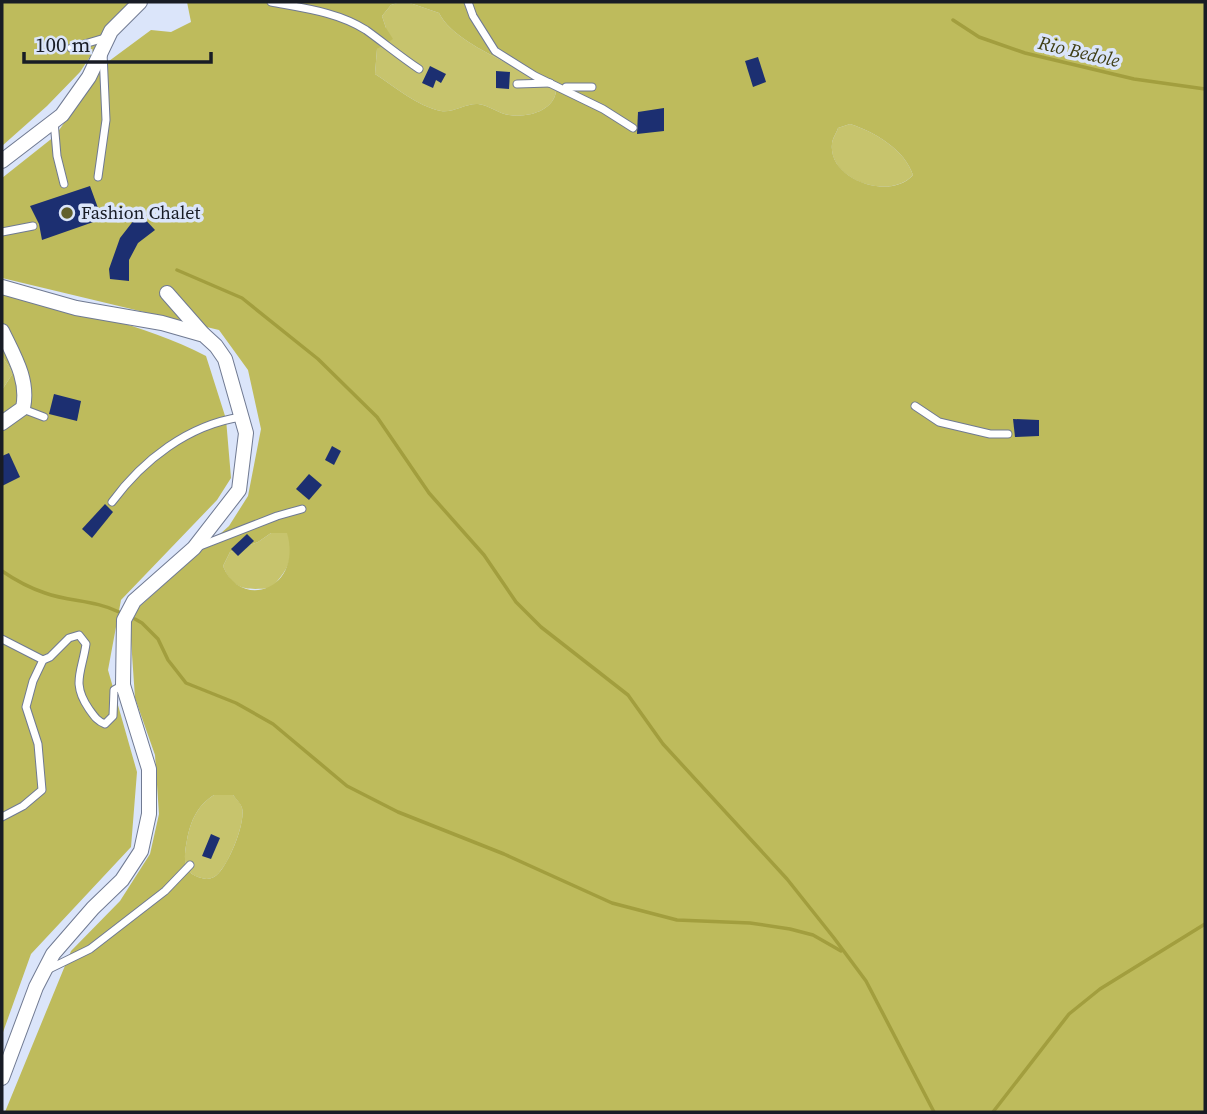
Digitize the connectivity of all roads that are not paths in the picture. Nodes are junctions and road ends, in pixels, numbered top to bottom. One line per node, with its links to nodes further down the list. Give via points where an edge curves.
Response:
1 (140, 2): 4 (street)
2 (271, 2): 6 (lane, via 325,12 365,29)
3 (468, 2): 7 (lane, via 495,51)
4 (106, 43): 5 (lane); 11 (street, via 89,77); 14 (lane, via 106,120)
5 (71, 48)
6 (419, 69)
7 (551, 83): 8 (lane); 9 (lane)
8 (517, 84)
9 (561, 87): 10 (lane); 12 (lane)
10 (592, 87)
11 (54, 121): 13 (street); 15 (lane)
12 (633, 128)
13 (2, 161)
14 (97, 177)
15 (64, 184)
16 (33, 226): 17 (lane)
17 (2, 232)
18 (2, 287): 21 (street)
19 (167, 293): 21 (street)
20 (2, 331): 23 (street, via 23,378)
21 (204, 335): 24 (street, via 225,359)
22 (915, 406): 27 (lane, via 939,422)
23 (23, 408): 25 (lane); 26 (street)
24 (242, 416): 28 (lane, via 174,442 131,478); 30 (street, via 246,433 239,490)
25 (44, 417)
26 (2, 424)
27 (1008, 434)
28 (112, 502)
29 (302, 509): 30 (lane)
30 (194, 548): 33 (street, via 134,601 124,620)
31 (2, 639): 32 (lane)
32 (43, 660): 33 (lane, via 79,635 86,644 77,687 98,721 105,724 113,716 114,690); 34 (lane, via 26,707 37,744 41,790)
33 (122, 685): 36 (street, via 149,769 149,814 141,851 122,880 53,954)
34 (2, 817)
35 (190, 865): 36 (lane, via 165,891 90,949)
36 (44, 971): 37 (street)
37 (2, 1078)

